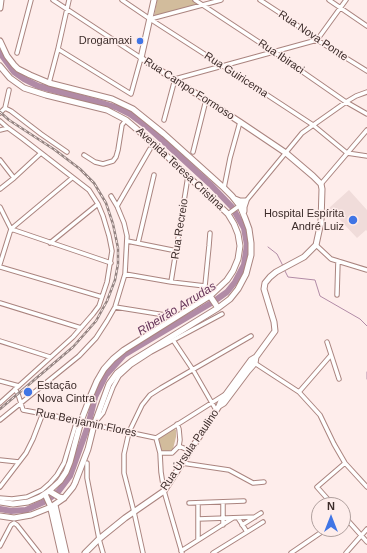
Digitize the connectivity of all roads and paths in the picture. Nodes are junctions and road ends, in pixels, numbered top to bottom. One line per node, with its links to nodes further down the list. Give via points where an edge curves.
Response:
1 (1, 0): 13 (main road)
2 (31, 0): 22 (street)
3 (53, 0): 14 (street, Rua Campo Formoso)
4 (69, 0): 14 (street)
5 (122, 0): 16 (street, Rua Guiricema)
6 (154, 0): 16 (main road)
7 (195, 0): 12 (street, Rua Ibiraci)
8 (220, 0): 12 (street)
9 (260, 0): 18 (street, Rua Nova Ponte)
10 (329, 0): 15 (street)
11 (346, 0): 15 (street)
12 (203, 5): 16 (street); 21 (street, Rua Ibiraci)
13 (0, 8)
14 (67, 8): 20 (street); 23 (street, Rua Campo Formoso)
15 (340, 8): 17 (street); 18 (street)
16 (150, 19): 23 (main road); 25 (street, Rua Guiricema)
17 (367, 26)
18 (317, 40): 21 (street); 26 (street, Rua Nova Ponte)
19 (0, 41): 28 (main road, Avenida Teresa Cristina, via 7,56 18,69)
20 (58, 49): 23 (street, via 131,94); 28 (street)
21 (274, 52): 25 (street); 32 (street, Rua Ibiraci)
22 (17, 53)
23 (141, 58): 27 (main road, Rua Campo Formoso)
24 (0, 66): 36 (main road, Avenida Teresa Cristina, via 10,78 24,88 107,110)
25 (223, 66): 27 (street); 40 (street, Rua Guiricema)
26 (367, 71)
27 (175, 79): 31 (main road, Rua Campo Formoso); 37 (street)
28 (49, 82): 58 (main road, Avenida Teresa Cristina, via 112,99 133,109)
29 (9, 90): 33 (street)
30 (367, 92): 32 (street)
31 (206, 100): 39 (main road, Rua Campo Formoso); 46 (street)
32 (346, 102): 35 (street, Rua Ibiraci); 40 (street)
33 (5, 108): 34 (street); 45 (street)
34 (0, 113)
35 (367, 114)
36 (126, 120): 50 (street, via 122,125 118,150 112,162 103,164); 54 (main road, Avenida Teresa Cristina)
37 (164, 120)
38 (0, 121): 41 (street)
39 (240, 122): 48 (main road, Rua Campo Formoso); 58 (street)
40 (313, 125): 48 (street, via 302,133); 49 (street, Rua Guiricema)
41 (8, 128): 42 (street); 47 (street)
42 (0, 130)
43 (367, 130): 49 (street)
44 (150, 149): 64 (street)
45 (67, 152)
46 (193, 152)
47 (41, 153): 55 (street); 56 (street)
48 (286, 153): 57 (main road, Rua Campo Formoso); 62 (street)
49 (347, 153): 51 (street); 57 (street)
50 (84, 155)
51 (367, 156)
52 (0, 160): 55 (street)
53 (154, 175): 73 (street)
54 (188, 176): 67 (main road, Avenida Teresa Cristina); 75 (street, Rua Recreio)
55 (14, 178): 59 (street)
56 (72, 178): 63 (street, via 89,190); 69 (street)
57 (321, 184): 74 (main road, via 321,222)
58 (224, 188): 61 (main road, Avenida Teresa Cristina)
59 (0, 190)
60 (111, 196): 64 (street)
61 (234, 199): 62 (main road); 65 (main road, Avenida Teresa Cristina)
62 (246, 201): 65 (street); 68 (main road)
63 (98, 204): 72 (street); 77 (street, via 109,236)
64 (117, 206): 71 (street, via 124,223)
65 (238, 206): 67 (street); 68 (main road, Avenida Teresa Cristina)
66 (0, 207): 69 (street)
67 (230, 213): 84 (main road, Avenida Teresa Cristina, via 238,234 238,259 227,280)
68 (244, 214): 87 (main road, via 251,243 246,274 238,290)
69 (11, 229): 72 (street); 78 (street)
70 (210, 233): 81 (street, via 205,286)
71 (127, 241): 73 (street); 80 (street)
72 (50, 243): 77 (street)
73 (138, 243): 75 (street)
74 (316, 245): 76 (street, via 331,259); 97 (main road, Rua Úrsula Paulino, via 304,257 284,267 265,283 264,289 275,331)
75 (177, 251): 81 (street, Rua Recreio)
76 (338, 261): 79 (street); 82 (street)
77 (111, 263): 83 (street)
78 (0, 265): 83 (street)
79 (367, 269)
80 (125, 274): 81 (street); 86 (street)
81 (171, 282)
82 (338, 295)
83 (102, 297): 90 (street, via 96,310)
84 (211, 297): 87 (main road); 111 (main road, Avenida Teresa Cristina, via 113,359 97,381)
85 (0, 303): 90 (street)
86 (115, 307): 89 (street); 106 (street, via 96,338 79,356)
87 (218, 307): 112 (main road, via 132,361 117,374 109,384)
88 (222, 314): 92 (street)
89 (165, 315)
90 (81, 328): 96 (street)
91 (251, 336): 98 (street)
92 (173, 340): 98 (street); 112 (street, via 131,365 119,376 112,387 103,413)
93 (0, 341): 96 (street)
94 (327, 342): 95 (street)
95 (331, 354): 99 (street); 104 (street)
96 (50, 358): 101 (street)
97 (254, 360): 103 (main road, Rua Úrsula Paulino); 104 (street); 108 (main road, Rua Úrsula Paulino)
98 (194, 370): 107 (street); 114 (street, via 150,395 142,405)
99 (339, 379)
100 (0, 380): 101 (street)
101 (19, 386): 102 (street)
102 (15, 390): 105 (street); 106 (street)
103 (228, 392): 107 (street); 108 (main road, Rua Úrsula Paulino)
104 (299, 392): 123 (street, via 320,415)
105 (0, 403)
106 (21, 403): 109 (street, Rua Benjamin Flores, via 24,410); 110 (street)
107 (213, 403): 108 (street); 113 (street)
108 (218, 408): 118 (main road, Rua Úrsula Paulino)
109 (43, 413): 111 (street, Rua Benjamin Flores); 121 (street, via 33,439)
110 (0, 420)
111 (80, 420): 112 (street, Rua Benjamin Flores); 117 (main road, Avenida Teresa Cristina)
112 (94, 423): 114 (street, Rua Benjamin Flores); 134 (main road, via 88,449 75,483)
113 (177, 424): 115 (street); 116 (street)
114 (129, 432): 115 (street, Rua Benjamin Flores); 141 (street, via 124,454 124,473)
115 (156, 438): 119 (street)
116 (179, 446): 118 (street); 119 (street, via 172,453)
117 (71, 447): 125 (street, Avenida Teresa Cristina); 126 (main road, Avenida Teresa Cristina)
118 (190, 450): 124 (main road, Rua Úrsula Paulino)
119 (160, 453): 130 (street)
120 (0, 460): 121 (street)
121 (19, 462): 128 (street)
122 (87, 463): 157 (street, via 87,478)
123 (345, 463): 129 (street); 132 (street, via 317,486)
124 (182, 464): 127 (street, via 229,470 253,483); 130 (main road, Rua Úrsula Paulino)
125 (61, 469): 126 (street); 133 (street, Avenida Teresa Cristina, via 42,490 27,497)
126 (67, 469): 131 (main road, Avenida Teresa Cristina, via 60,481)
127 (264, 482)
128 (0, 487)
129 (367, 487)
130 (164, 491): 141 (main road, Rua Úrsula Paulino); 161 (street)
131 (47, 493): 134 (main road); 136 (main road, Avenida Teresa Cristina, via 21,504); 140 (main road)
132 (326, 497)
133 (0, 498)
134 (62, 498): 140 (main road)
135 (244, 501): 137 (street)
136 (0, 502)
137 (223, 502): 139 (street); 148 (street)
138 (189, 503): 139 (street)
139 (198, 503): 147 (street)
140 (52, 505): 143 (main road, via 39,513 23,517); 163 (main road); 164 (main road)
141 (134, 512): 157 (main road, Rua Úrsula Paulino); 167 (street)
142 (261, 513): 144 (street)
143 (0, 516)
144 (255, 517): 146 (street); 152 (street)
145 (233, 518): 146 (street); 148 (street); 151 (street)
146 (238, 518): 152 (street)
147 (198, 519): 148 (street); 158 (street)
148 (223, 519): 151 (street)
149 (263, 522): 154 (street)
150 (351, 523): 155 (street)
151 (223, 525): 158 (street)
152 (242, 525): 154 (street)
153 (367, 529): 155 (street)
154 (247, 532): 168 (street)
155 (362, 535): 159 (street); 170 (street)
156 (314, 537): 169 (street)
157 (99, 539): 165 (main road, Rua Úrsula Paulino); 166 (street)
158 (198, 540): 161 (street)
159 (367, 542)
160 (0, 546): 162 (street, via 14,523)
161 (181, 552)
162 (39, 553)
163 (61, 553)
164 (66, 553)
165 (85, 553)
166 (103, 553)
167 (143, 553)
168 (213, 553)
169 (291, 553)
170 (346, 553)

